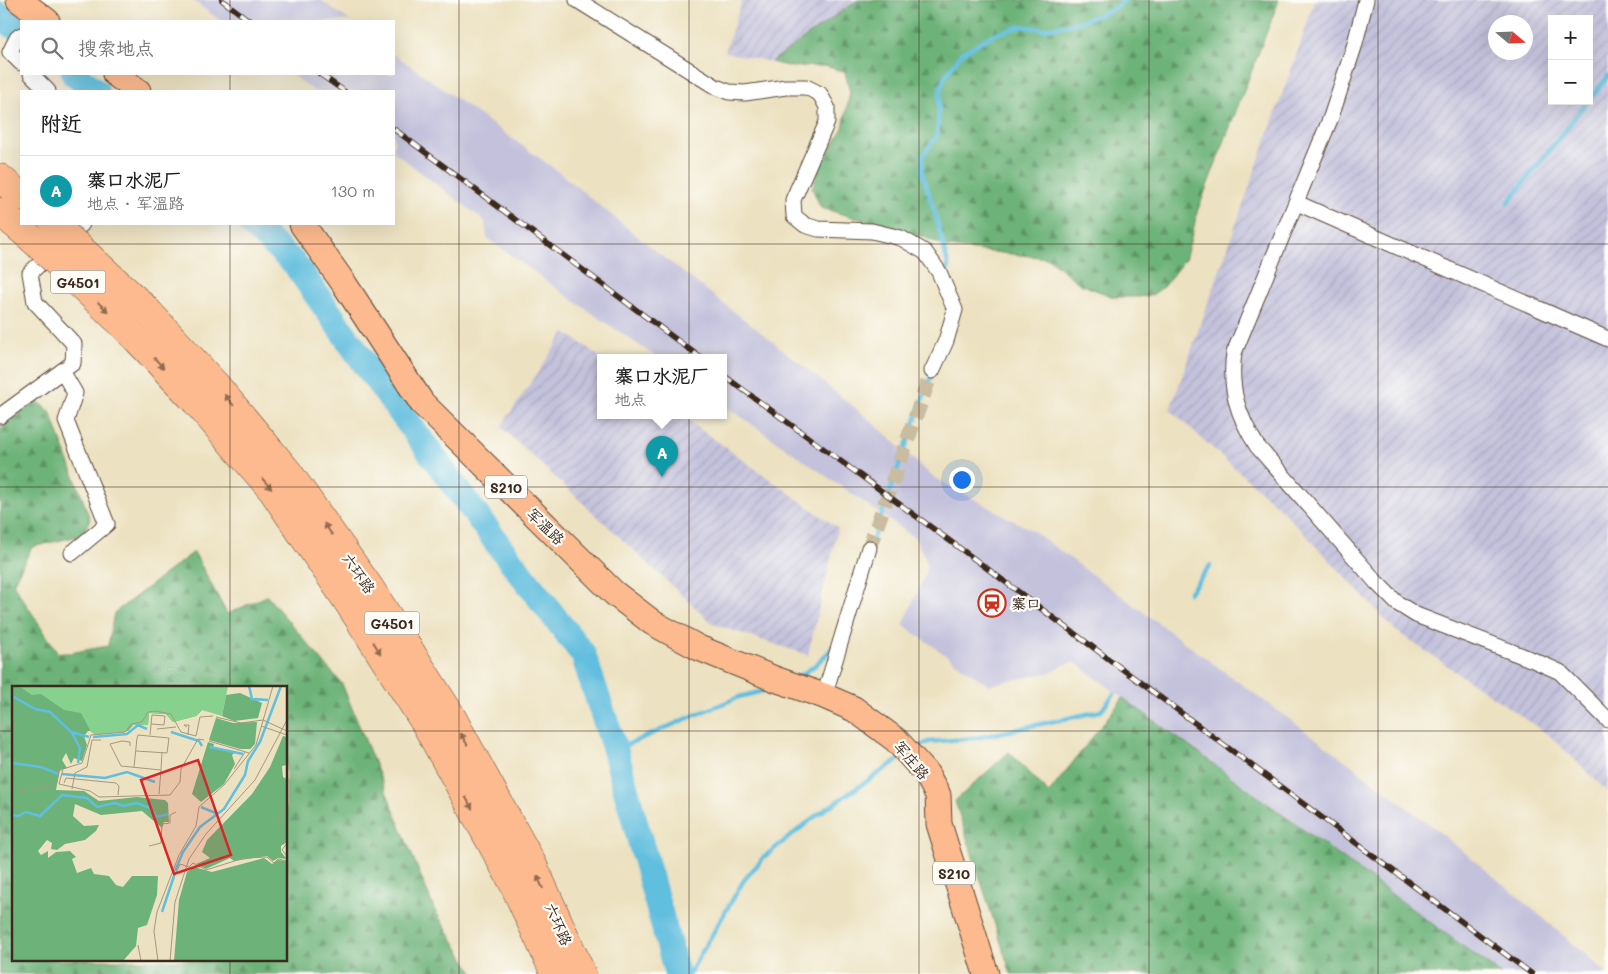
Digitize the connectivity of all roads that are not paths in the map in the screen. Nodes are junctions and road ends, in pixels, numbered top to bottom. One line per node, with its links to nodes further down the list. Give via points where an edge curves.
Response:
1 (19, 0): 4 (main road)
2 (577, 0): 20 (street, via 716,87 745,93 806,87 820,94 827,107 827,122 792,200 794,216 805,225 818,228 872,231 901,238 925,252 939,272 955,310 946,341)
3 (1366, 0): 13 (street, via 1331,117)
4 (44, 20)
5 (20, 36): 6 (street, via 10,52)
6 (20, 62)
7 (32, 75): 9 (street)
8 (116, 75): 10 (main road)
9 (47, 90)
10 (137, 90)
11 (0, 178): 12 (highway)
12 (20, 195)
13 (1297, 203): 18 (street); 25 (street, via 1234,353 1232,371 1236,404 1245,427 1282,476 1397,603 1416,615 1560,672)
14 (0, 212): 26 (highway, 六环路 / G4501, one-way to 26, bridge, via 126,328 272,490 426,725 512,880)
15 (55, 225): 27 (highway, 六环路 / G4501, one-way to 15, bridge, via 533,865 472,753 370,588 289,473 216,384 146,309)
16 (81, 225): 19 (street, via 30,273 35,302 74,344 73,363)
17 (303, 225): 24 (main road, 军温路 / S210, via 422,403 614,593 654,623 699,648)
18 (1608, 339)
19 (62, 371): 21 (street); 23 (street, via 75,394 66,421 107,524)
20 (932, 371)
21 (0, 416)
22 (870, 548): 24 (street)
23 (72, 553)
24 (824, 696): 28 (main road, 军庄路 / S210, via 854,709 896,740 926,773 938,795 938,824)
25 (1608, 720)
26 (555, 974)
27 (582, 974)
28 (986, 974)

